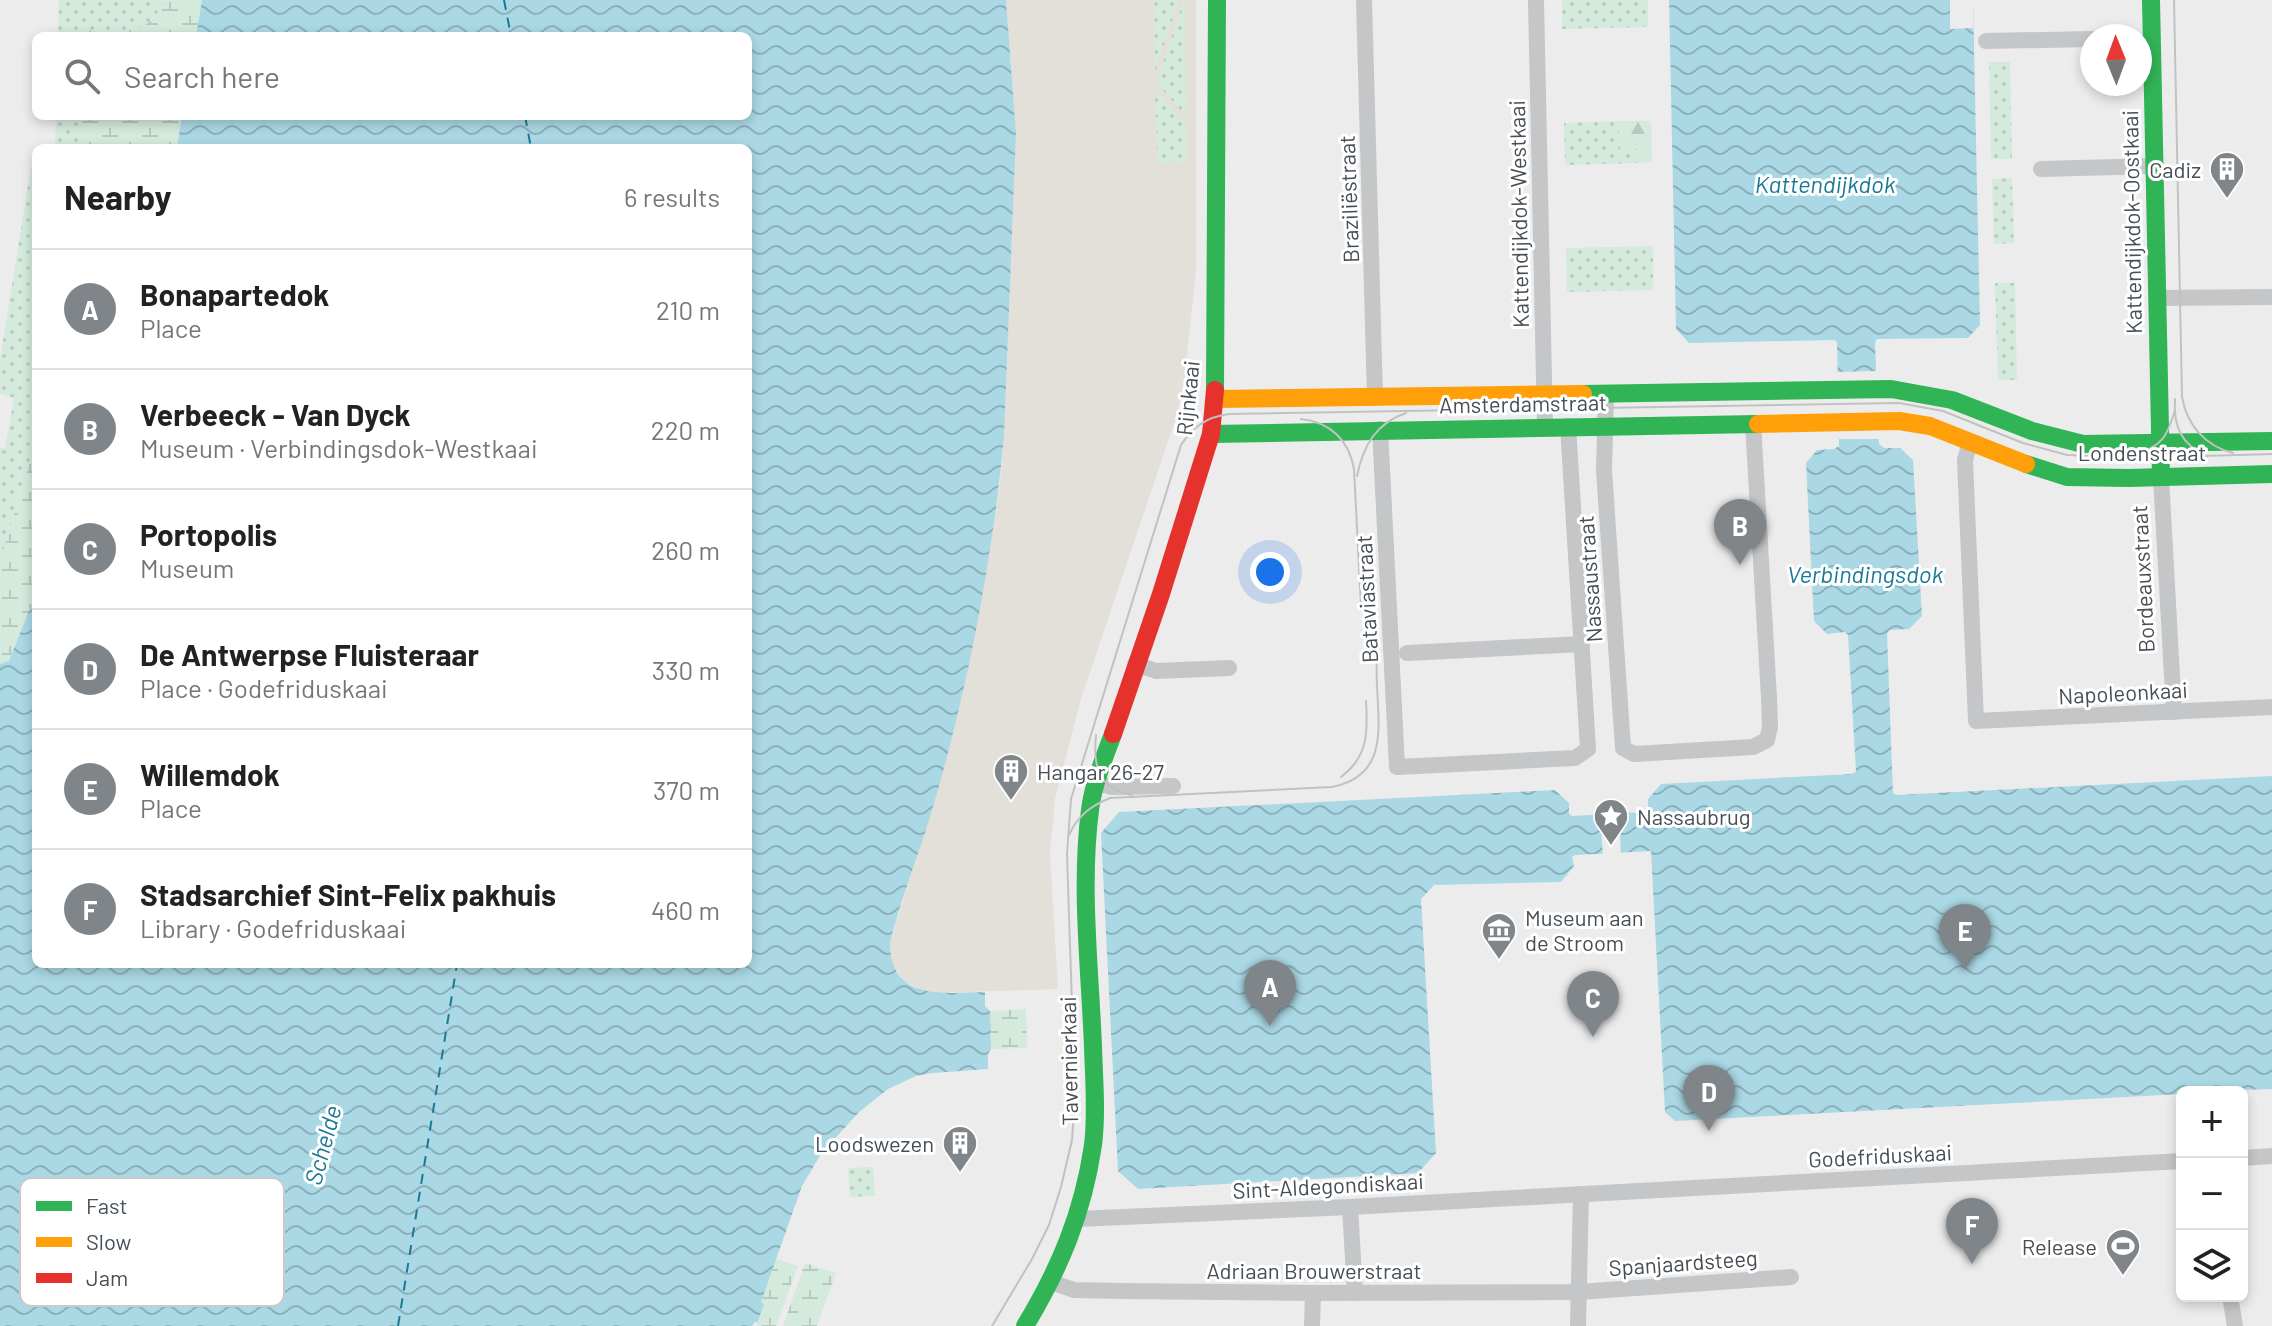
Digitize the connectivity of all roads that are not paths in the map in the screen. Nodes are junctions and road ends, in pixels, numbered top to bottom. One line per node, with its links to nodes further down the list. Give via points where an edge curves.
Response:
1 (1217, 0): 17 (street, Rijnkaai)
2 (1364, 0): 16 (street, Braziliëstraat)
3 (1536, 0): 15 (street, Kattendijkdok-Westkaai)
4 (2151, 0): 5 (street, Kattendijkdok-Oostkaai)
5 (2148, 24)
6 (2080, 39): 7 (street)
7 (1986, 41)
8 (2149, 96): 9 (street, Kattendijkdok-Oostkaai)
9 (2153, 166): 10 (street); 12 (street, Kattendijkdok-Oostkaai)
10 (2041, 169)
11 (2272, 297): 12 (street)
12 (2157, 298): 27 (street, Kattendijkdok-Oostkaai)
13 (1836, 390): 14 (street, Amsterdamstraat); 27 (street, Londenstraat, via 1910,391 1952,400 2056,441)
14 (1606, 394): 15 (street, Amsterdamstraat); 20 (street, Nassaustraat)
15 (1544, 395): 16 (street, Amsterdamstraat); 21 (street, Kattendijkdok-Westkaai)
16 (1375, 398): 17 (street, Amsterdamstraat)
17 (1215, 399): 24 (street, Rijnkaai)
18 (1837, 422): 19 (street, Amsterdamstraat); 26 (street, Londenstraat, via 1922,424)
19 (1753, 423): 20 (street, Amsterdamstraat); 20 (street, Nassaustraat, via 1767,740 1753,747 1634,754 1623,748)
20 (1605, 425): 22 (street, Amsterdamstraat)
21 (1545, 426): 22 (street, Amsterdamstraat); 23 (street, Amsterdamstraat)
22 (1568, 426): 30 (street, Nassaustraat)
23 (1380, 429): 24 (street, Amsterdamstraat); 36 (street, Bataviastraat, via 1397,767)
24 (1211, 434): 32 (street, Rijnkaai)
25 (2272, 441): 27 (street, Londenstraat)
26 (1970, 442): 29 (street, Londenstraat, via 2067,477); 35 (street, Napoleonkaai, via 1965,460 1976,721)
27 (2160, 443): 29 (street, Bordeauxstraat)
28 (2272, 474): 29 (street, Londenstraat)
29 (2161, 477): 35 (street, Bordeauxstraat)
30 (1582, 644): 31 (street, Nassaustraat); 36 (street, Nassaustraat, via 1588,749)
31 (1407, 653)
32 (1135, 664): 33 (street, via 1156,671); 37 (street, Rijnkaai)
33 (1229, 668)
34 (2272, 707): 35 (street, Napoleonkaai)
35 (2174, 712)
36 (1575, 758)
37 (1097, 783): 38 (street); 44 (street, Tavernierkaai, via 1090,807 1086,873 1095,1119)
38 (1173, 786)
39 (2272, 1156): 40 (street)
40 (2248, 1158)
41 (2176, 1161): 42 (street, Godefriduskaai)
42 (1581, 1194): 43 (street, Sint-Aldegondiskaai); 47 (street)
43 (1350, 1207): 44 (street, Sint-Aldegondiskaai); 49 (street)
44 (1077, 1219): 46 (street, Tavernierkaai)
45 (1791, 1277): 47 (street, Spanjaardsteeg)
46 (1051, 1282): 48 (street, Adriaan Brouwerstraat, via 1074,1290); 51 (street, Tavernierkaai)
47 (1579, 1292): 49 (street, Adriaan Brouwerstraat); 53 (street)
48 (1313, 1293): 49 (street, Adriaan Brouwerstraat); 52 (street)
49 (1355, 1293)
50 (2231, 1302): 54 (street)
51 (1025, 1326)
52 (1312, 1326)
53 (1578, 1326)
54 (2235, 1326)

